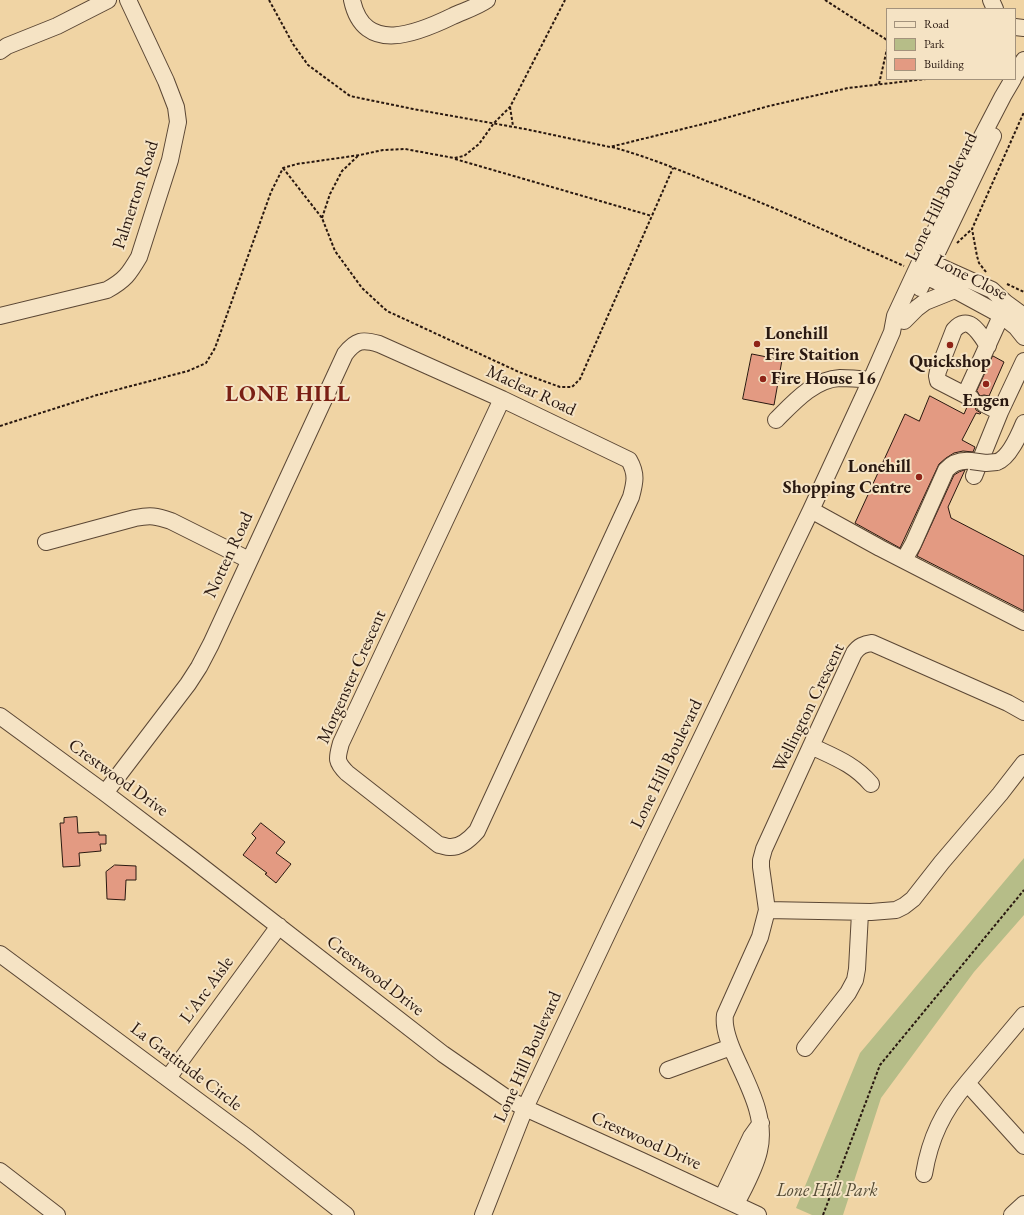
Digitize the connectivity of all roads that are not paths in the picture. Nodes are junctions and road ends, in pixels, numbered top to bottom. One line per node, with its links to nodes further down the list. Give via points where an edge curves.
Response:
1 (108, 0): 5 (street, via 57,26 7,46)
2 (128, 0): 15 (street, Palmerton Road, via 166,81 176,107 178,122 170,160 139,257 121,282 107,290)
3 (352, 0): 4 (street, via 358,19 364,25 373,31 390,36 427,29)
4 (487, 0)
5 (0, 52)
6 (1024, 60): 7 (street)
7 (1016, 73)
8 (1024, 76): 10 (street, Lone Hill Boulevard)
9 (1011, 80): 11 (street, Lone Hill Boulevard, via 972,154)
10 (949, 229): 11 (street, Lone Hill Boulevard); 12 (street, via 949,253)
11 (924, 267): 12 (street, Lone Close); 13 (street, Lone Close); 17 (street, Lone Hill Boulevard); 18 (street, Lone Hill Boulevard, via 895,316)
12 (955, 274): 14 (street, Lone Close, via 992,290)
13 (955, 290): 14 (street, Lone Close); 17 (street, via 925,302)
14 (1004, 309): 16 (street, Lone Close); 19 (street, Lone Close); 22 (street)
15 (0, 316)
16 (1024, 316)
17 (904, 321): 18 (street, Lone Hill Boulevard)
18 (892, 332): 24 (street, Lone Hill Boulevard)
19 (1024, 338)
20 (1024, 342): 23 (street)
21 (379, 344): 26 (street, Maclear Road); 35 (street, Notten Road, via 359,341 344,354)
22 (988, 346): 27 (street); 27 (street, via 973,326 966,324 957,327 938,371 938,381)
23 (1023, 361): 25 (street, via 1021,374); 28 (street)
24 (871, 380): 29 (street, via 838,378 817,385); 33 (street, Lone Hill Boulevard)
25 (1024, 388): 28 (street)
26 (502, 399): 32 (street, Maclear Road, via 629,460 635,475); 32 (street, Morgenster Crescent, via 337,756 339,765 347,773 439,844 450,847 461,844 477,831)
27 (974, 399): 28 (street)
28 (1003, 406): 31 (street)
29 (776, 420)
30 (1024, 423): 31 (street, bridge, via 1014,443 1000,461 986,463)
31 (973, 469): 36 (street, via 963,460 946,470)
32 (631, 497)
33 (811, 510): 36 (street); 54 (street, Lone Hill Boulevard)
34 (46, 542): 35 (street, via 149,516 171,521)
35 (249, 560): 43 (street, Notten Road, via 211,644 188,684)
36 (904, 560): 37 (street)
37 (1024, 622)
38 (1024, 712): 40 (street, Wellington Crescent, via 872,643 865,644 854,653)
39 (0, 716): 43 (street, Crestwood Drive)
40 (811, 746): 42 (street, via 850,765); 44 (street, Wellington Crescent, via 762,855)
41 (1024, 763): 45 (street, via 913,899 896,910)
42 (871, 784)
43 (105, 793): 46 (street, Crestwood Drive)
44 (767, 910): 45 (street); 49 (street, Wellington Crescent, via 760,937 725,1015)
45 (860, 913): 50 (street, via 858,969 855,980 848,993)
46 (279, 926): 52 (street, L'Arc Aisle); 54 (street, Crestwood Drive, via 443,1054)
47 (0, 954): 52 (street, La Gratitude Circle)
48 (1024, 1015): 53 (street)
49 (731, 1047): 51 (street); 55 (street, Wellington Crescent)
50 (804, 1048)
51 (668, 1070)
52 (168, 1078): 63 (street, La Gratitude Circle)
53 (967, 1083): 56 (street); 58 (street, via 954,1099 935,1134)
54 (524, 1108): 59 (street, Crestwood Drive); 64 (street, Lone Hill Boulevard)
55 (761, 1123): 59 (street); 60 (street, Wellington Crescent, via 759,1152)
56 (1024, 1146)
57 (0, 1171): 62 (street)
58 (924, 1174)
59 (722, 1198): 60 (street, Crestwood Drive)
60 (736, 1204): 65 (street, Crestwood Drive)
61 (1024, 1204): 66 (street)
62 (57, 1215)
63 (346, 1215)
64 (483, 1215)
65 (758, 1215)
66 (1012, 1215)

